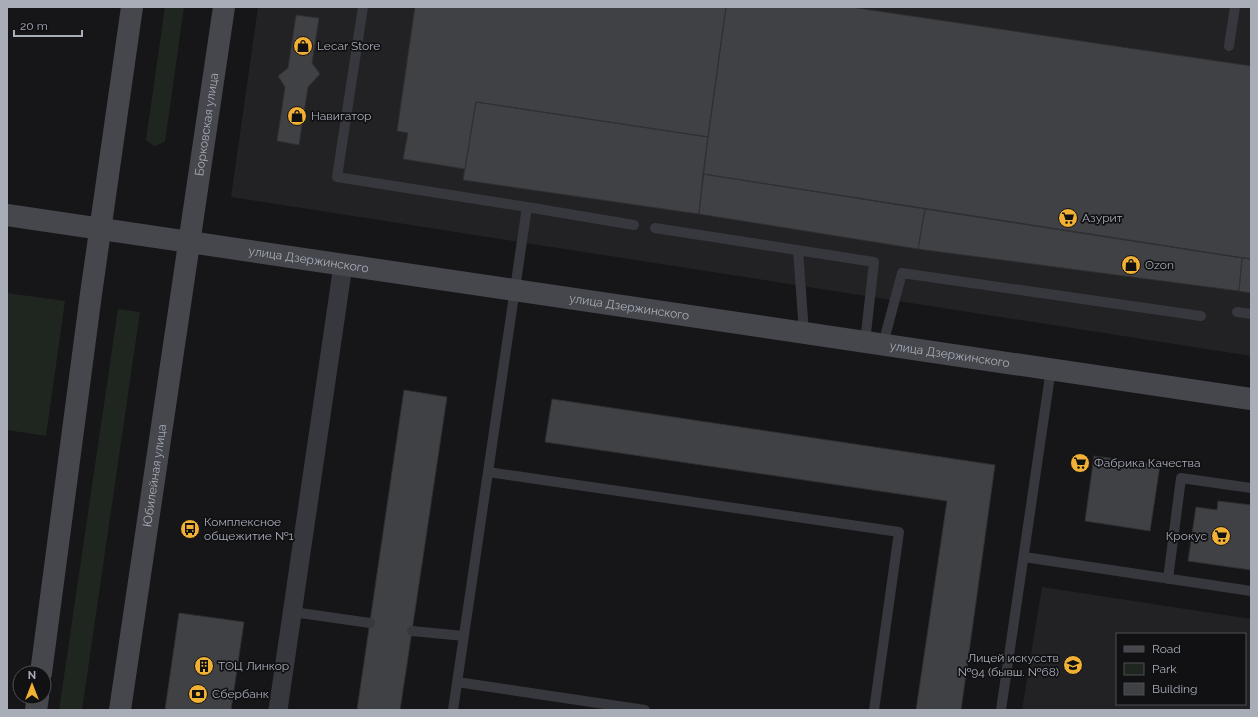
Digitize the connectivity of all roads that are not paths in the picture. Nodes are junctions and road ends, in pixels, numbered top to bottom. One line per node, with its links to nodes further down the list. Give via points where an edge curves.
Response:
1 (132, 7): 9 (main road)
2 (224, 7): 11 (main road, Борковская улица)
3 (363, 7): 6 (lane, via 337,177)
4 (1235, 7): 5 (lane)
5 (1229, 46)
6 (527, 207): 8 (lane); 14 (lane)
7 (7, 215): 9 (main road, улица Дзержинского)
8 (634, 225)
9 (100, 228): 11 (main road, улица Дзержинского); 31 (main road)
10 (655, 228): 12 (lane)
11 (190, 241): 13 (main road, улица Дзержинского); 33 (main road, Юбилейная улица)
12 (798, 250): 18 (lane); 19 (lane, via 874,262)
13 (343, 264): 14 (main road, улица Дзержинского); 27 (street)
14 (515, 290): 18 (main road, улица Дзержинского); 22 (lane)
15 (1237, 312): 16 (lane)
16 (1251, 314)
17 (1201, 316): 19 (lane, via 902,273)
18 (804, 332): 19 (main road, улица Дзержинского)
19 (874, 343): 20 (main road, улица Дзержинского)
20 (1051, 369): 21 (main road, улица Дзержинского); 24 (lane)
21 (1251, 399)
22 (488, 472): 30 (lane); 37 (lane, via 899,532)
23 (1251, 488): 25 (lane, via 1182,478)
24 (1024, 557): 25 (lane); 38 (lane)
25 (1168, 579): 26 (lane)
26 (1251, 591)
27 (293, 612): 28 (lane); 34 (street)
28 (370, 623)
29 (412, 630): 30 (lane)
30 (464, 636): 32 (lane)
31 (42, 665)
32 (457, 682): 35 (lane); 36 (lane)
33 (120, 710)
34 (278, 710)
35 (453, 710)
36 (645, 710)
37 (874, 710)
38 (1001, 710)

